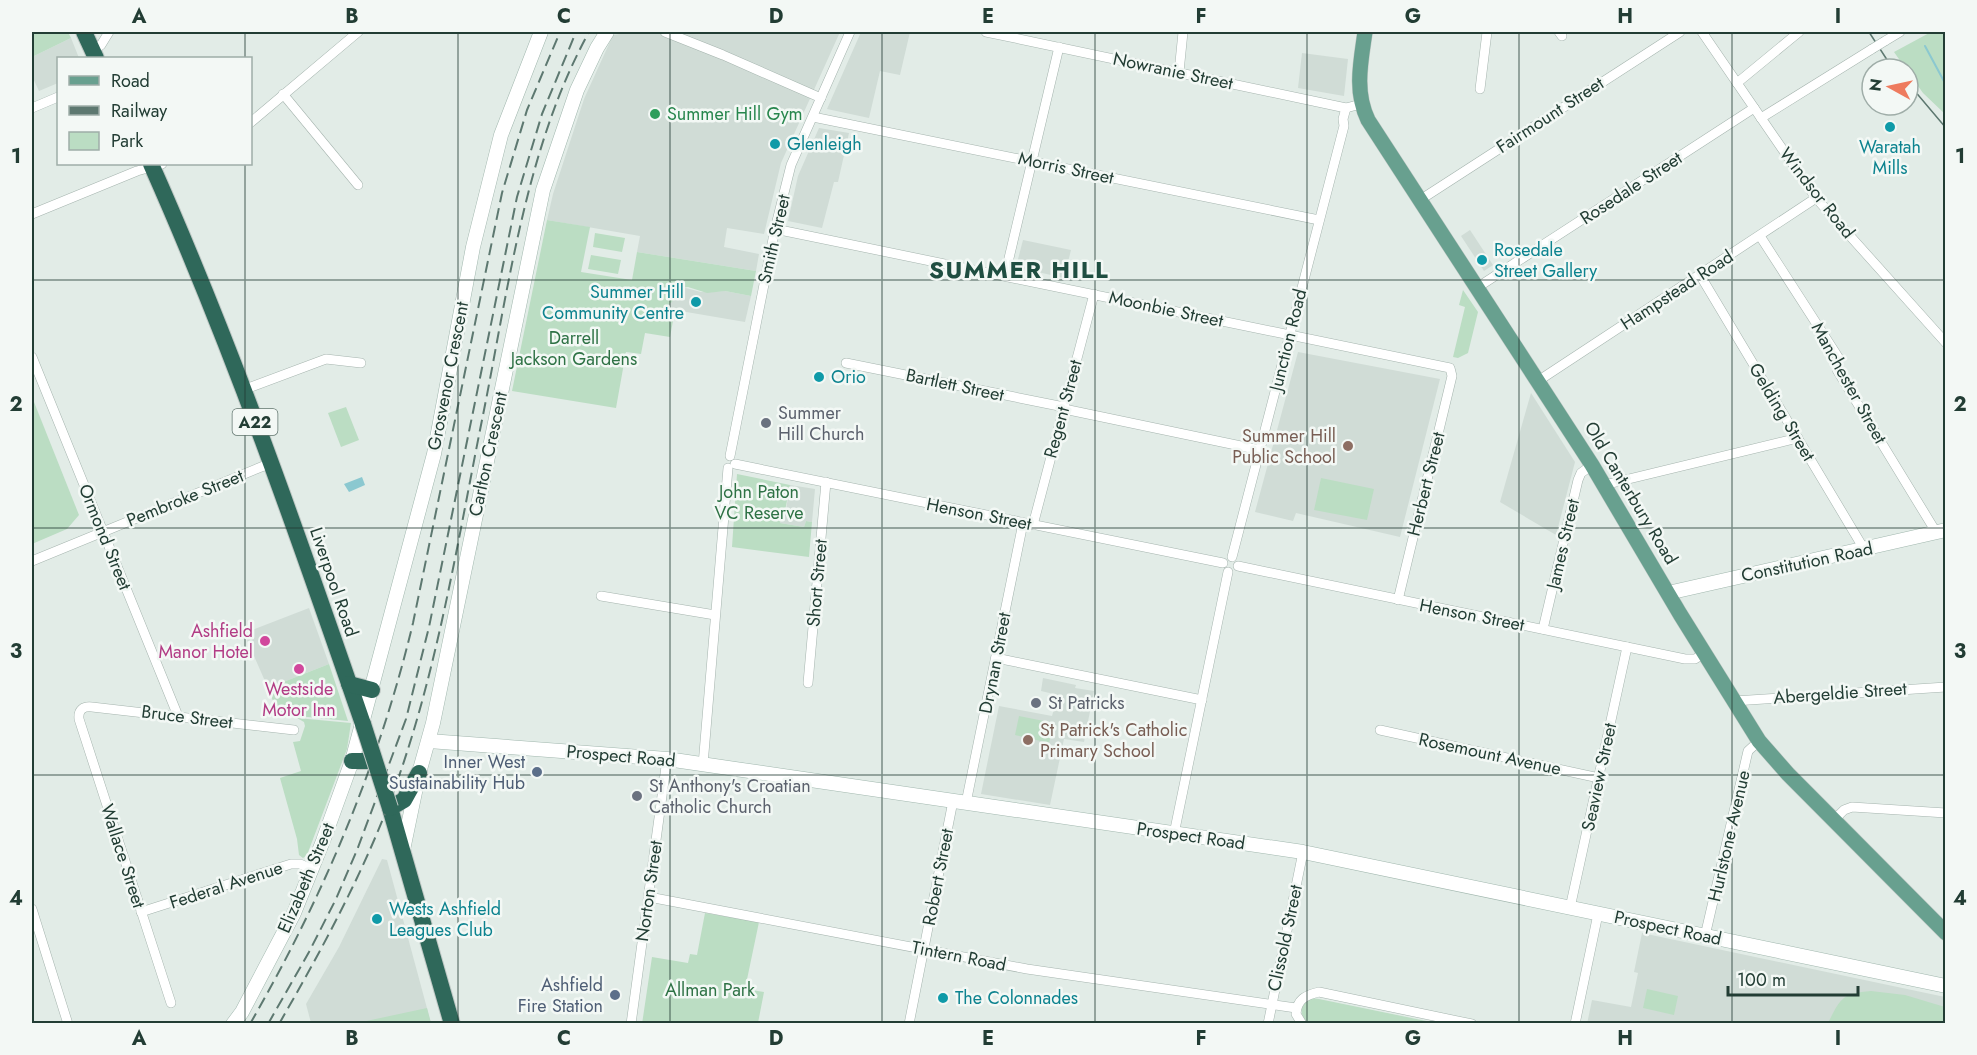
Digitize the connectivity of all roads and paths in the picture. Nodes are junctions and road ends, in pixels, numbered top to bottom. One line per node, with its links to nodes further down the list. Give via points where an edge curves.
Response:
1 (358, 32): 18 (street)
2 (542, 32): 77 (street, Grosvenor Crescent, via 501,135 473,247 434,454)
3 (607, 32): 85 (street, Carlton Crescent, via 572,103 543,190)
4 (665, 32): 20 (street)
5 (850, 32): 20 (street, Smith Street)
6 (986, 32): 14 (street, Nowranie Street)
7 (1183, 32): 15 (street)
8 (1365, 32): 21 (main road, Old Canterbury Road, via 1359,83)
9 (1487, 32): 17 (street)
10 (1680, 32): 33 (street, Fairmount Street)
11 (1702, 32): 16 (street, Windsor Road)
12 (1799, 32): 16 (street)
13 (1900, 32): 26 (street, bridge)
14 (1059, 47): 15 (street, Nowranie Street); 29 (street)
15 (1179, 72): 23 (street, Nowranie Street)
16 (1737, 82): 24 (street, Windsor Road)
17 (1480, 89)
18 (283, 94): 27 (street); 31 (street)
19 (57, 97): 22 (street)
20 (821, 98): 25 (street, Smith Street)
21 (1361, 104): 23 (street, Nowranie Street); 28 (street, Junction Road); 33 (main road, Old Canterbury Road)
22 (32, 108)
23 (1346, 108): 28 (street, Junction Road)
24 (1754, 108): 26 (street, Windsor Road); 40 (street, Rosedale Street)
25 (813, 117): 29 (street, Morris Street); 36 (street, Smith Street, via 791,165)
26 (1761, 118): 32 (street, Windsor Road)
27 (252, 121)
28 (1344, 123): 35 (street, Junction Road)
29 (1032, 161): 35 (street, Morris Street); 39 (street)
30 (155, 165): 34 (street); 49 (highway, Liverpool Road / A22)
31 (358, 185)
32 (1816, 198): 37 (street, Hampstead Road); 43 (street, Windsor Road)
33 (1420, 200): 40 (main road, Old Canterbury Road)
34 (32, 214)
35 (1319, 220): 42 (street, Junction Road)
36 (775, 229): 39 (street, Moonbie Street); 54 (street, Smith Street)
37 (1760, 236): 38 (street, Hampstead Road); 60 (street, Manchester Street, via 1838,357 1837,370)
38 (1700, 275): 48 (street, Hampstead Road); 51 (street, Gelding Street)
39 (1005, 276): 41 (street, Moonbie Street)
40 (1478, 287): 48 (main road, Old Canterbury Road)
41 (1094, 294): 42 (street, Moonbie Street); 50 (street, Regent Street)
42 (1289, 335): 47 (street, Moonbie Street); 52 (street, Junction Road)
43 (1946, 344)
44 (32, 357): 59 (street, Ormond Street)
45 (362, 363): 49 (street, via 326,359)
46 (846, 363): 50 (street, Bartlett Street)
47 (1450, 368): 68 (street, Herbert Street, via 1452,376)
48 (1538, 381): 55 (main road, Old Canterbury Road)
49 (243, 390): 53 (highway, Liverpool Road / A22)
50 (1064, 408): 52 (street, Bartlett Street); 58 (street, Regent Street)
51 (1798, 438): 57 (street); 61 (street, Gelding Street)
52 (1260, 450): 62 (street, Junction Road)
53 (271, 463): 59 (street, Pembroke Street); 75 (highway, Liverpool Road / A22)
54 (731, 463): 56 (street, Henson Street); 69 (street, Smith Street)
55 (1592, 465): 57 (main road, Old Canterbury Road); 70 (street, James Street, via 1578,480)
56 (826, 482): 58 (street, Henson Street); 74 (street, Short Street)
57 (1604, 485): 66 (main road, Old Canterbury Road)
58 (1028, 524): 65 (street, Henson Street); 73 (street, Drynan Street)
59 (103, 531): 63 (street, Pembroke Street); 81 (street, Ormond Street)
60 (1941, 531): 61 (street, Constitution Road)
61 (1864, 549): 66 (street, Constitution Road)
62 (1232, 557): 64 (street); 65 (street, via 1227,558)
63 (32, 561)
64 (1238, 566): 65 (street, via 1234,571); 68 (street, Henson Street)
65 (1226, 567): 78 (street)
66 (1668, 593): 72 (main road, Old Canterbury Road)
67 (601, 596): 69 (street)
68 (1398, 600): 70 (street, Henson Street)
69 (715, 615): 89 (street, Smith Street)
70 (1543, 629): 71 (street, Henson Street)
71 (1627, 647): 72 (street, Henson Street, via 1691,660); 91 (street, Seaview Street)
72 (1705, 653): 79 (main road, Old Canterbury Road)
73 (996, 658): 78 (street); 92 (street, Drynan Street)
74 (808, 683)
75 (349, 684): 77 (highway); 82 (highway, Liverpool Road / A22)
76 (1946, 687): 79 (street, Abergeldie Street)
77 (372, 690): 82 (street, Grosvenor Crescent)
78 (1202, 700): 96 (street)
79 (1734, 701): 86 (main road, Old Canterbury Road)
80 (81, 709): 81 (street, Bruce Street, via 92,706); 103 (street, Wallace Street, via 79,719)
81 (178, 716): 83 (street, Bruce Street)
82 (363, 724): 88 (highway, Liverpool Road / A22, bridge)
83 (294, 730)
84 (1380, 730): 91 (street, Rosemount Avenue)
85 (429, 741): 87 (street, Prospect Road); 90 (street, Carlton Crescent)
86 (1759, 741): 95 (main road, Old Canterbury Road); 106 (street, Hurlstone Avenue, via 1748,751)
87 (667, 759): 89 (street, Prospect Road); 100 (street, Norton Street)
88 (365, 761): 93 (highway, Liverpool Road / A22, bridge); 99 (street, Elizabeth Street)
89 (703, 765): 92 (street, Prospect Road)
90 (419, 774): 93 (highway, via 404,800); 97 (street, Carlton Crescent)
91 (1599, 778): 101 (street, Seaview Street)
92 (960, 802): 96 (street, Prospect Road); 107 (street, Robert Street)
93 (390, 808): 97 (highway, Liverpool Road / A22)
94 (1946, 813): 95 (street, via 1852,807)
95 (1834, 820): 105 (main road, Old Canterbury Road)
96 (1174, 834): 98 (street, Prospect Road)
97 (403, 850): 114 (highway, Liverpool Road / A22)
98 (1303, 852): 101 (street, Prospect Road); 109 (street, Clissold Street)
99 (312, 869): 103 (street, Federal Avenue, via 291,864); 113 (street, Elizabeth Street, via 288,925)
100 (649, 897): 107 (street, Tintern Road); 115 (street, Norton Street)
101 (1570, 908): 104 (street, Prospect Road)
102 (32, 909): 112 (street)
103 (141, 912): 110 (street, Wallace Street)
104 (1598, 914): 106 (street, Prospect Road); 120 (street)
105 (1946, 933)
106 (1705, 936): 108 (street, Prospect Road)
107 (923, 949): 109 (street, Tintern Road, via 1062,974); 116 (street, Robert Street)
108 (1946, 986)
109 (1272, 1003): 111 (street, Tintern Road); 117 (street, Clissold Street)
110 (171, 1004)
111 (1296, 1008): 118 (street); 119 (street, via 1307,995 1319,992)
112 (68, 1023)
113 (233, 1023)
114 (452, 1023)
115 (632, 1023)
116 (909, 1023)
117 (1268, 1023)
118 (1302, 1023)
119 (1472, 1023)
120 (1575, 1023)

